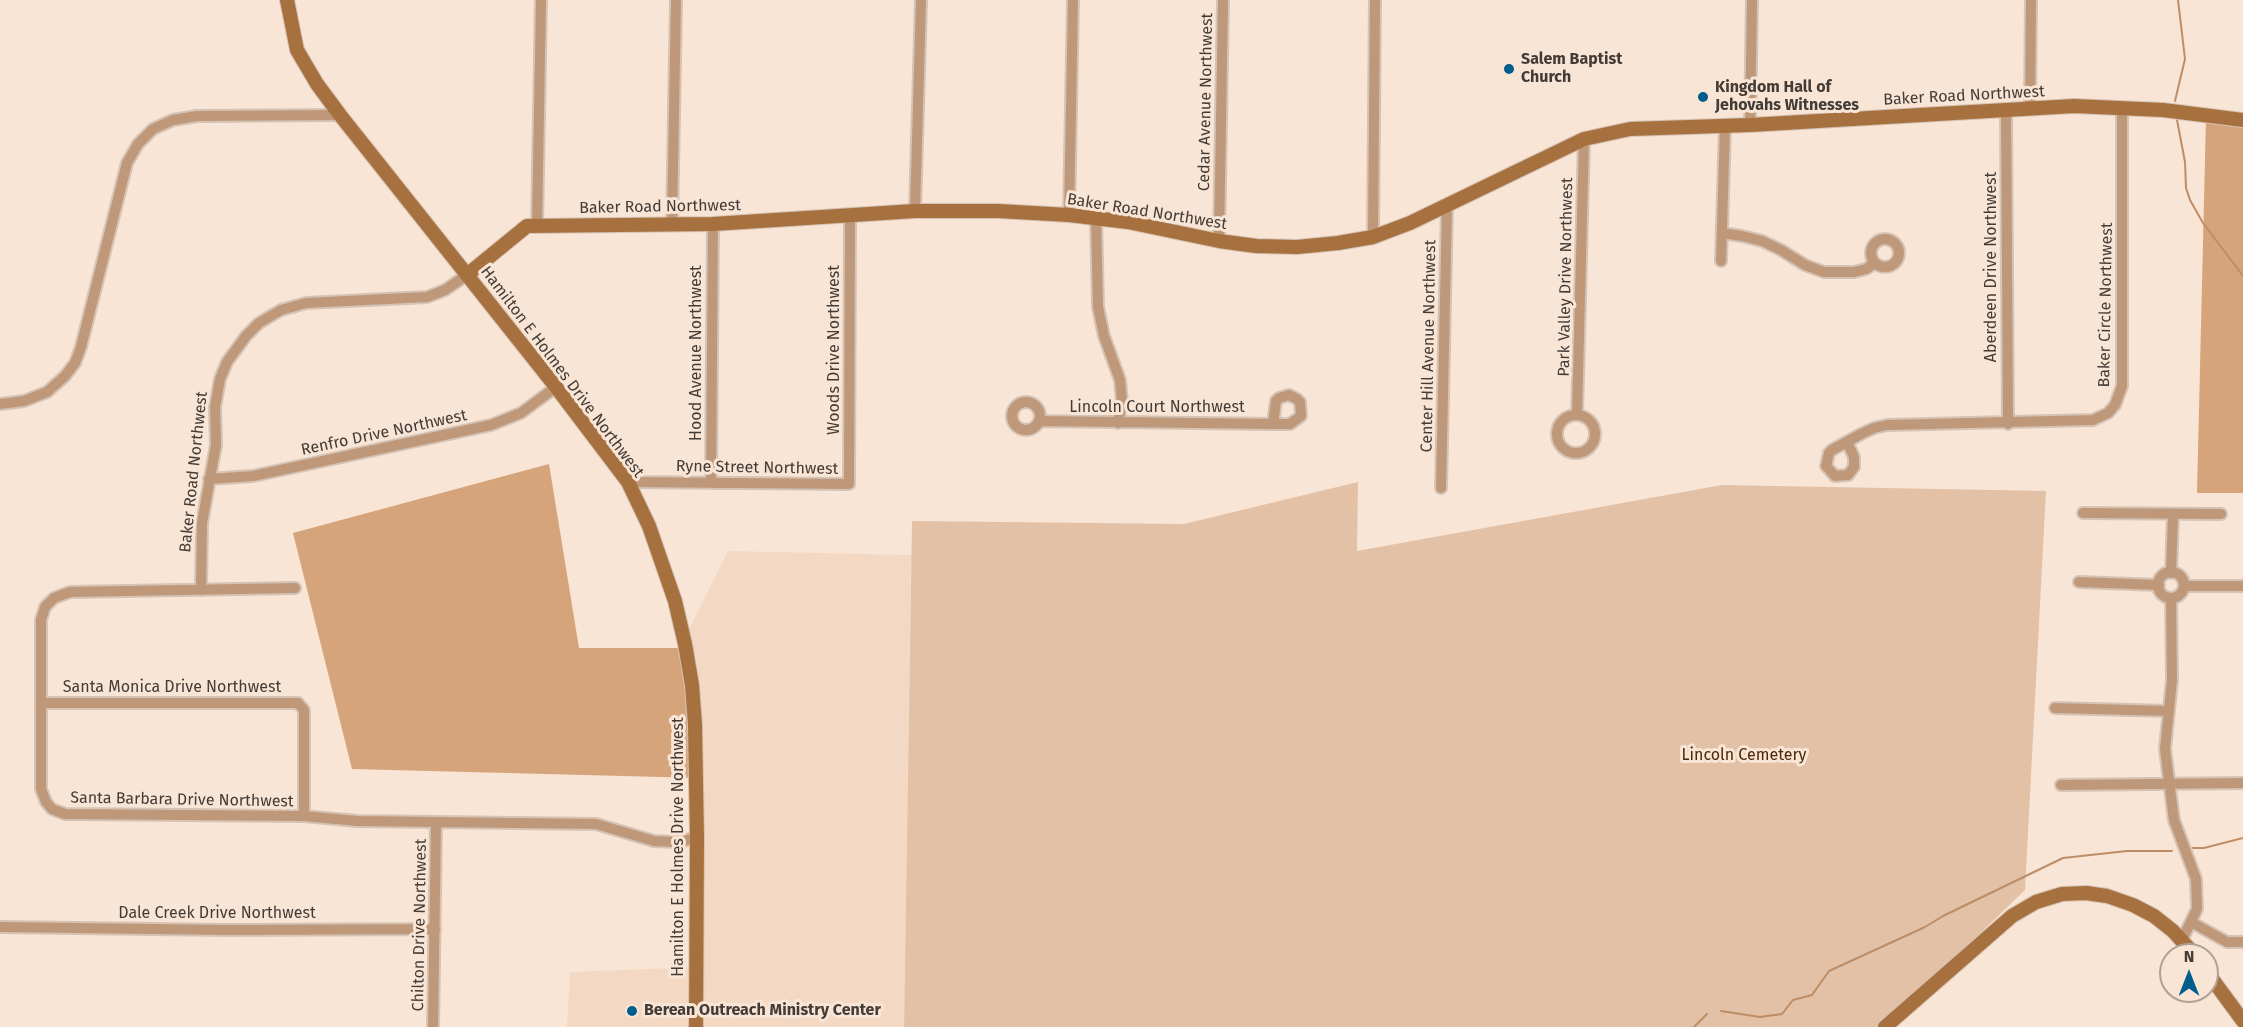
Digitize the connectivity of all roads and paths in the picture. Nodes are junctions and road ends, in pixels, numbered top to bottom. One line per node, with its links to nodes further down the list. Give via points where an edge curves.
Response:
1 (287, 0): 13 (street, Hamilton E Holmes Drive Northwest, via 297,50)
2 (541, 0): 25 (street)
3 (676, 0): 24 (street)
4 (921, 0): 19 (street)
5 (1073, 0): 20 (street)
6 (1223, 0): 28 (street, Cedar Avenue Northwest)
7 (1375, 0): 27 (street)
8 (1752, 0): 15 (street)
9 (2031, 0): 11 (street)
10 (2122, 107): 11 (street, Baker Road Northwest); 14 (street, Baker Road Northwest); 38 (street, Baker Circle Northwest, via 2120,394 2108,413 2092,420)
11 (2030, 109): 12 (street, Baker Road Northwest)
12 (2006, 110): 15 (street, Baker Road Northwest); 38 (street, Aberdeen Drive Northwest)
13 (340, 115): 31 (street, Hamilton E Holmes Drive Northwest); 33 (street, via 197,116 153,129 127,163 75,363 47,392 24,401)
14 (2243, 120)
15 (1750, 125): 16 (street, Baker Road Northwest)
16 (1725, 126): 17 (street, Baker Road Northwest, via 1630,129); 26 (street)
17 (1584, 139): 18 (street, Baker Road Northwest); 34 (street, Park Valley Drive Northwest)
18 (1447, 205): 27 (street, Baker Road Northwest); 44 (street, Center Hill Avenue Northwest)
19 (915, 211): 20 (street, Baker Road Northwest); 21 (street, Baker Road Northwest)
20 (1069, 215): 22 (street, Baker Road Northwest)
21 (850, 216): 23 (street, Baker Road Northwest); 43 (street, Woods Drive Northwest)
22 (1096, 218): 28 (street, Baker Road Northwest); 36 (street, via 1098,307 1120,380 1122,402)
23 (713, 224): 24 (street, Baker Road Northwest); 42 (street, Hood Avenue Northwest)
24 (672, 225): 25 (street, Baker Road Northwest)
25 (537, 226): 31 (street, Baker Road Northwest, via 527,226)
26 (1722, 233): 29 (street); 30 (street, via 1762,242 1824,272 1854,272)
27 (1373, 237): 28 (street, Baker Road Northwest, via 1297,247)
28 (1219, 241)
29 (1721, 261)
30 (1875, 263)
31 (467, 275): 32 (street, Hamilton E Holmes Drive Northwest); 40 (street, Baker Road Northwest, via 427,297 306,303 281,310 259,323 236,348 220,379 215,407 216,445)
32 (556, 387): 40 (street, Renfro Drive Northwest, via 521,413 491,425 253,476); 41 (street, Hamilton E Holmes Drive Northwest)
33 (0, 404)
34 (1577, 415)
35 (1040, 422): 36 (street, Lincoln Court Northwest)
36 (1118, 423): 37 (street, Lincoln Court Northwest)
37 (1273, 424)
38 (2008, 424): 39 (street, Baker Circle Northwest, via 1887,425)
39 (1847, 442)
40 (209, 479): 54 (street, Baker Road Northwest, via 202,523)
41 (628, 482): 42 (street, Ryne Street Northwest); 64 (street, Hamilton E Holmes Drive Northwest, via 663,563 685,644 695,725)
42 (711, 483): 43 (street, Ryne Street Northwest)
43 (849, 484)
44 (1441, 488)
45 (2083, 513): 47 (street)
46 (2221, 514): 47 (street)
47 (2173, 515): 48 (street)
48 (2172, 573): 50 (street, via 2164,575); 51 (street, via 2182,578)
49 (2079, 582): 50 (street)
50 (2159, 585): 55 (street, via 2164,595)
51 (2184, 586): 52 (street); 55 (street, via 2181,593)
52 (2243, 586)
53 (295, 588): 54 (street, Santa Barbara Drive Northwest)
54 (201, 590): 56 (street, Santa Barbara Drive Northwest, via 70,592 54,598 45,607 41,620)
55 (2171, 598): 58 (street)
56 (41, 703): 62 (street, Santa Barbara Drive Northwest, via 41,789 46,802 58,812); 62 (street, Santa Monica Drive Northwest, via 298,703 304,710)
57 (2055, 708): 58 (street)
58 (2169, 711): 59 (street, via 2165,749)
59 (2169, 783): 60 (street); 61 (street); 65 (street, via 2174,820 2196,879 2197,909)
60 (2243, 783)
61 (2061, 785)
62 (304, 816): 63 (street, Santa Barbara Drive Northwest, via 357,822)
63 (436, 823): 64 (street, Santa Barbara Drive Northwest, via 596,824 654,841); 67 (street, Chilton Drive Northwest)
64 (698, 838): 74 (street, Hamilton E Holmes Drive Northwest)
65 (2191, 922): 68 (street); 69 (street, via 2227,942)
66 (0, 927): 67 (street, Dale Creek Drive Northwest)
67 (435, 929): 73 (street, Chilton Drive Northwest)
68 (2182, 940): 70 (street); 75 (street, via 2154,916 2133,905 2107,896 2062,894 2036,902 2012,916)
69 (2243, 942)
70 (2185, 943)
71 (2219, 988): 72 (street)
72 (2243, 1021)
73 (433, 1027)
74 (696, 1027)
75 (1885, 1027)

